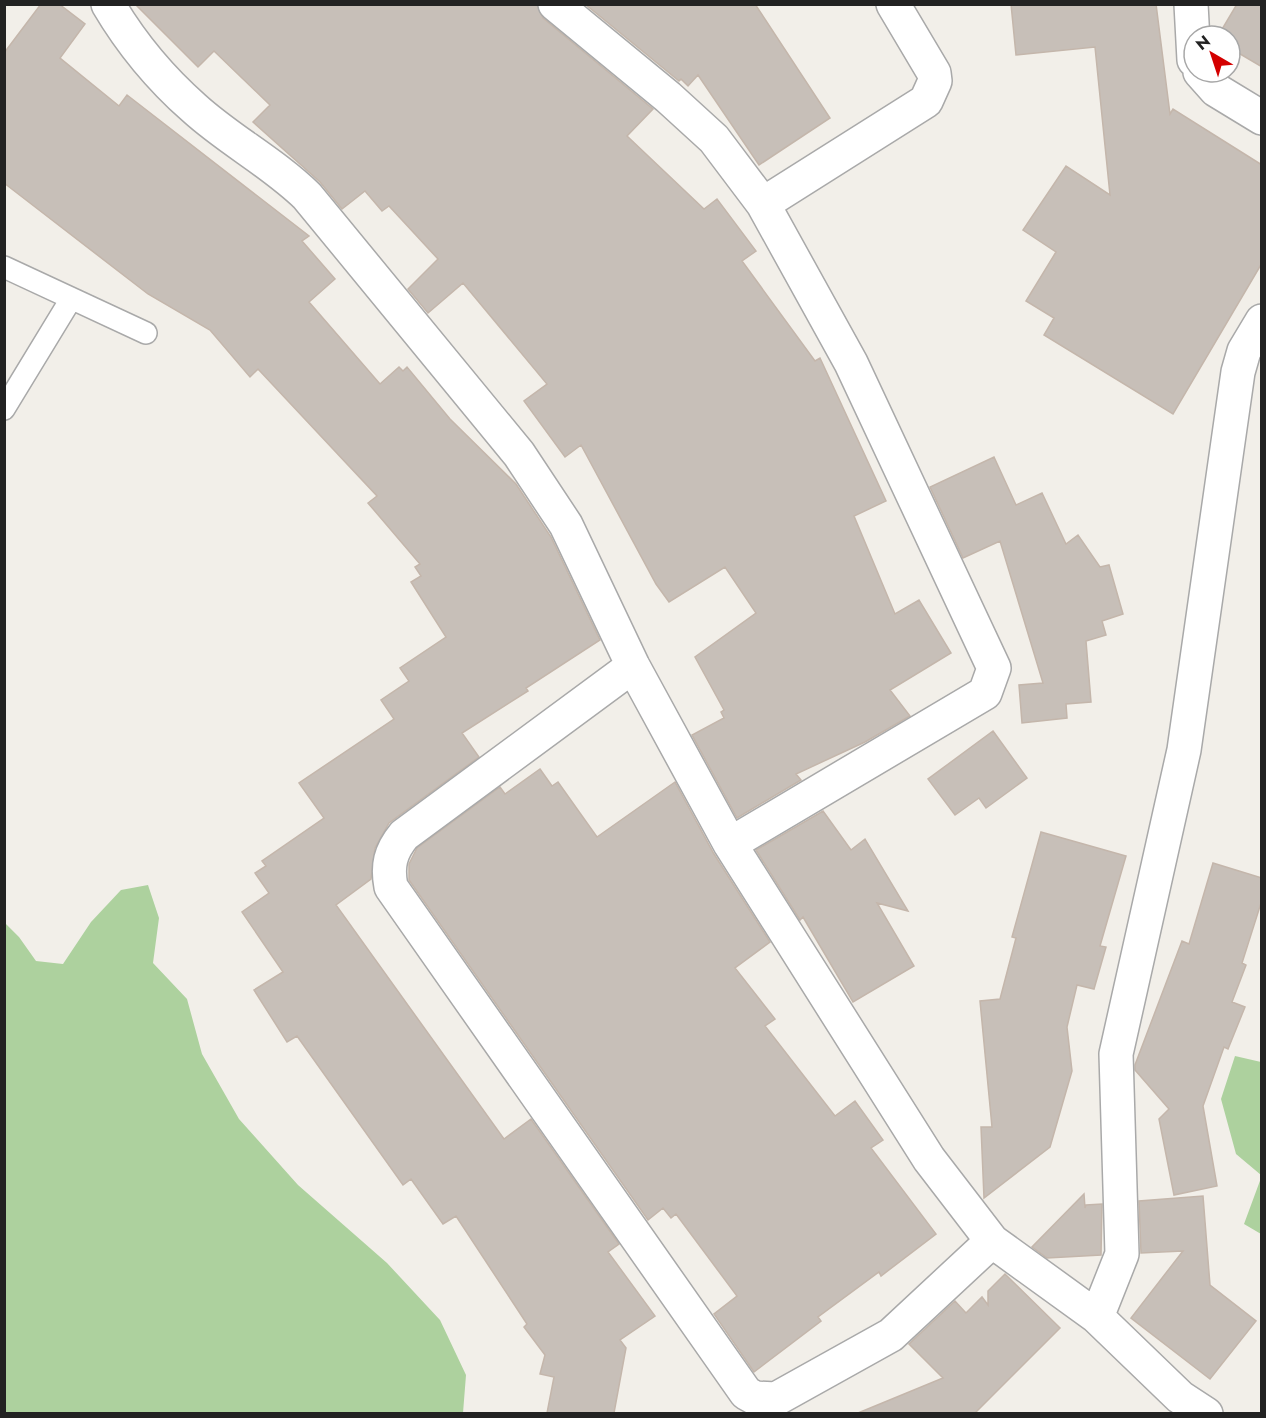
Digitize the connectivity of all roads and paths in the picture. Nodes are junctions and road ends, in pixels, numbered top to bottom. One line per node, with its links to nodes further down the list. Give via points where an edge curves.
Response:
1 (108, 4): 14 (street, via 148,62 194,109 283,172 307,195 519,454 566,525)
2 (555, 4): 8 (street, via 714,140)
3 (893, 4): 8 (street, via 934,73 935,81 926,101)
4 (1191, 4): 5 (street)
5 (1192, 24)
6 (1211, 84): 7 (street)
7 (1262, 118)
8 (763, 204): 15 (street, via 851,363 994,668 985,693)
9 (4, 267): 10 (lane)
10 (71, 298): 12 (lane); 13 (lane)
11 (1262, 321): 17 (street, via 1244,351 1238,372 1184,750 1116,1054 1122,1254)
12 (146, 333)
13 (4, 409)
14 (633, 666): 15 (street); 16 (street, via 404,835 389,861 390,887 746,1393 755,1398 776,1399 891,1335)
15 (730, 844): 16 (street, via 929,1159)
16 (992, 1241): 17 (street)
17 (1097, 1317): 18 (street, via 1180,1397)
18 (1206, 1413)

